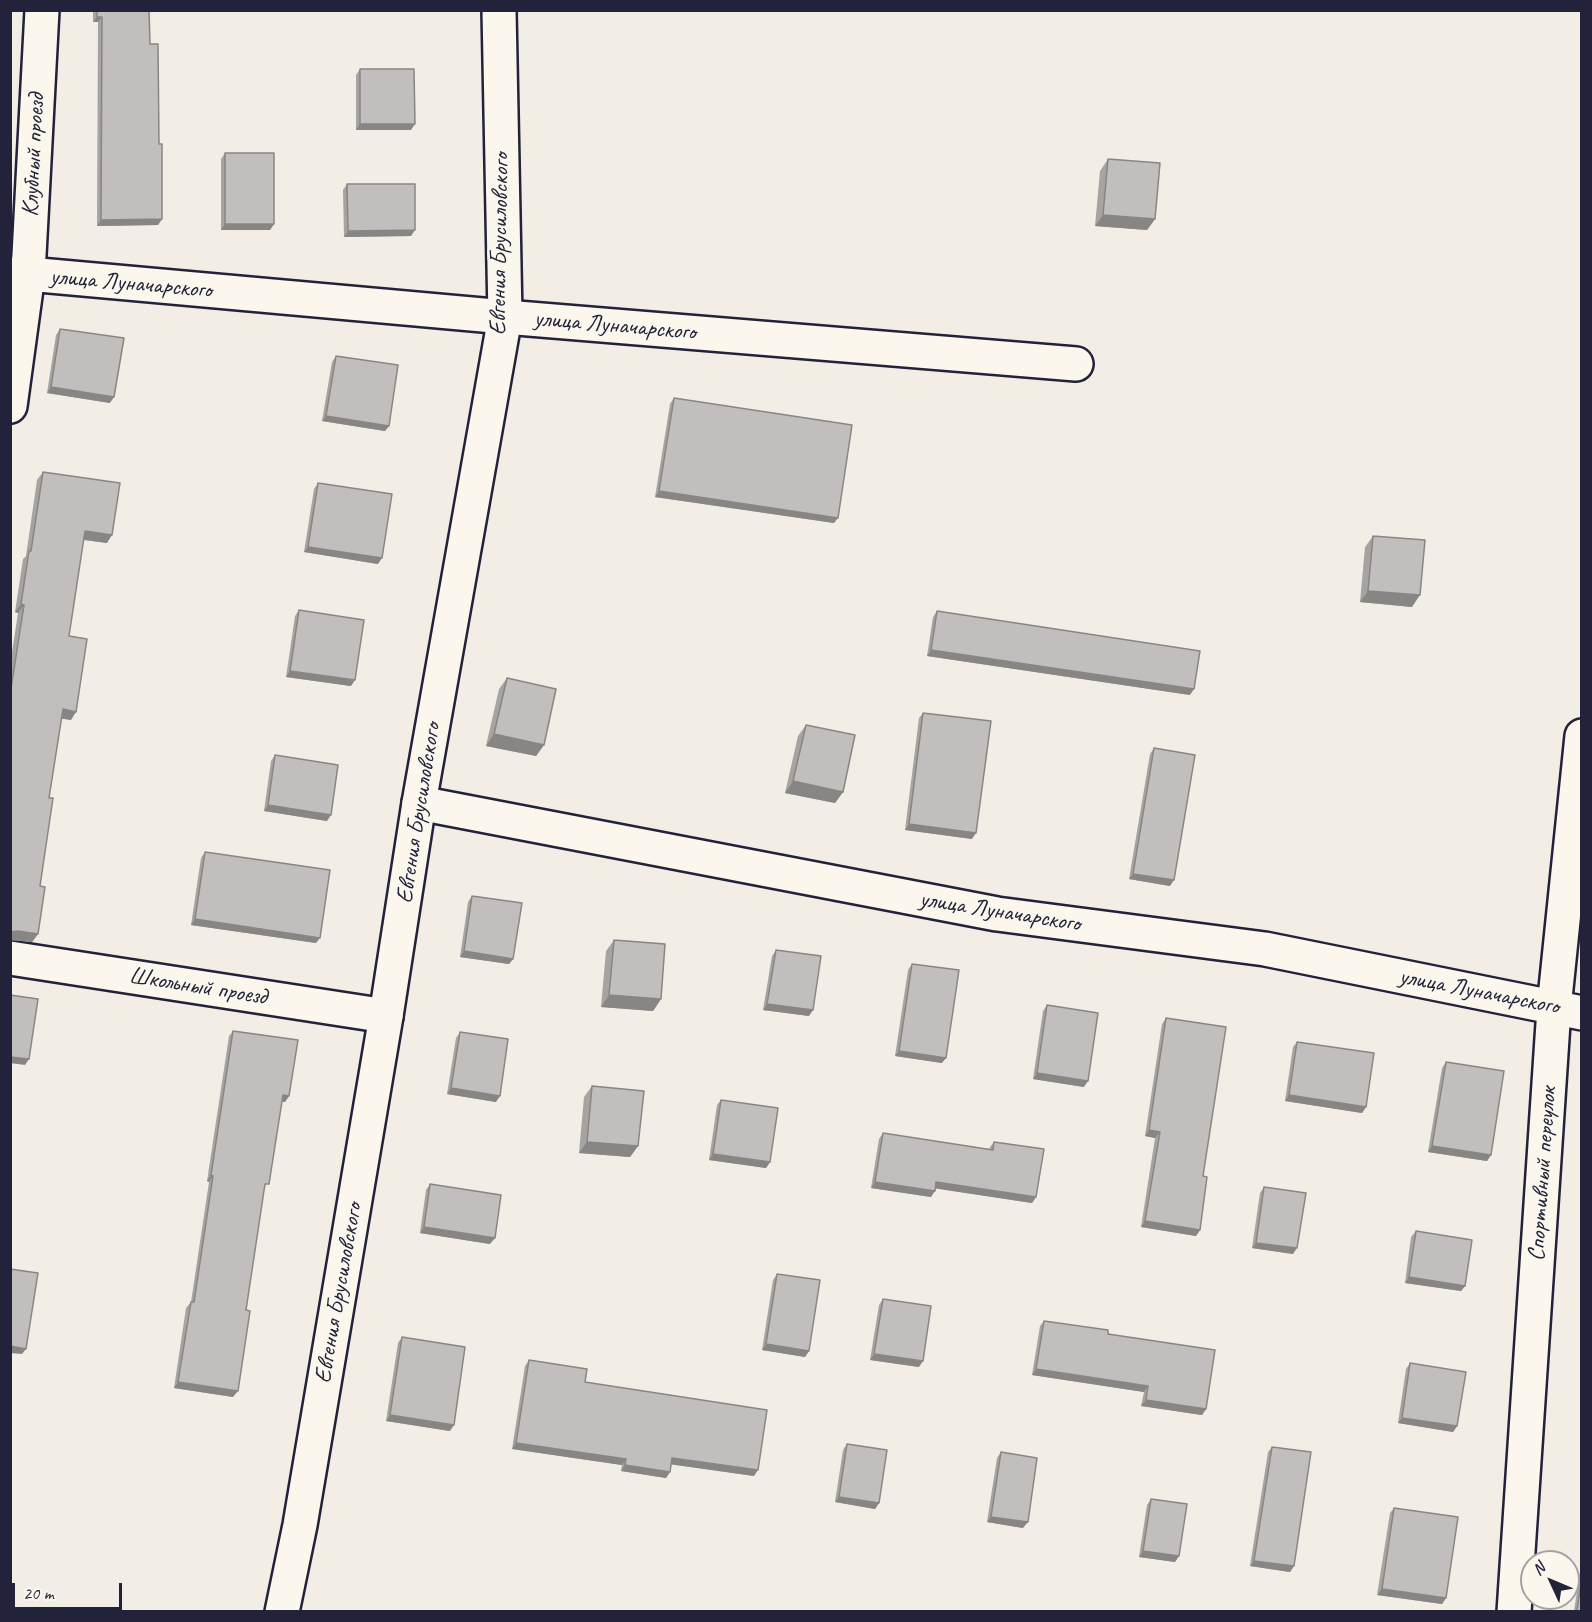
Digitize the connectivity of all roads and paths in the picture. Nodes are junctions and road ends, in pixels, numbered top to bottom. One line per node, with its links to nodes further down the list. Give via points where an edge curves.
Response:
1 (42, 10): 3 (street, Клубный проезд)
2 (499, 10): 4 (street, Евгения Брусиловского)
3 (19, 274): 4 (street, улица Луначарского); 6 (street, Клубный проезд)
4 (504, 317): 5 (street, улица Луначарского); 8 (street, Евгения Брусиловского)
5 (1076, 364)
6 (10, 406)
7 (1581, 736): 10 (street, Спортивный переулок)
8 (419, 803): 10 (street, улица Луначарского, via 997,914 1264,949); 11 (street, Евгения Брусиловского)
9 (10, 958): 11 (street, Школьный проезд)
10 (1568, 1010): 13 (street, Спортивный переулок)
11 (386, 1016): 12 (street, Евгения Брусиловского)
12 (282, 1611)
13 (1514, 1611)

